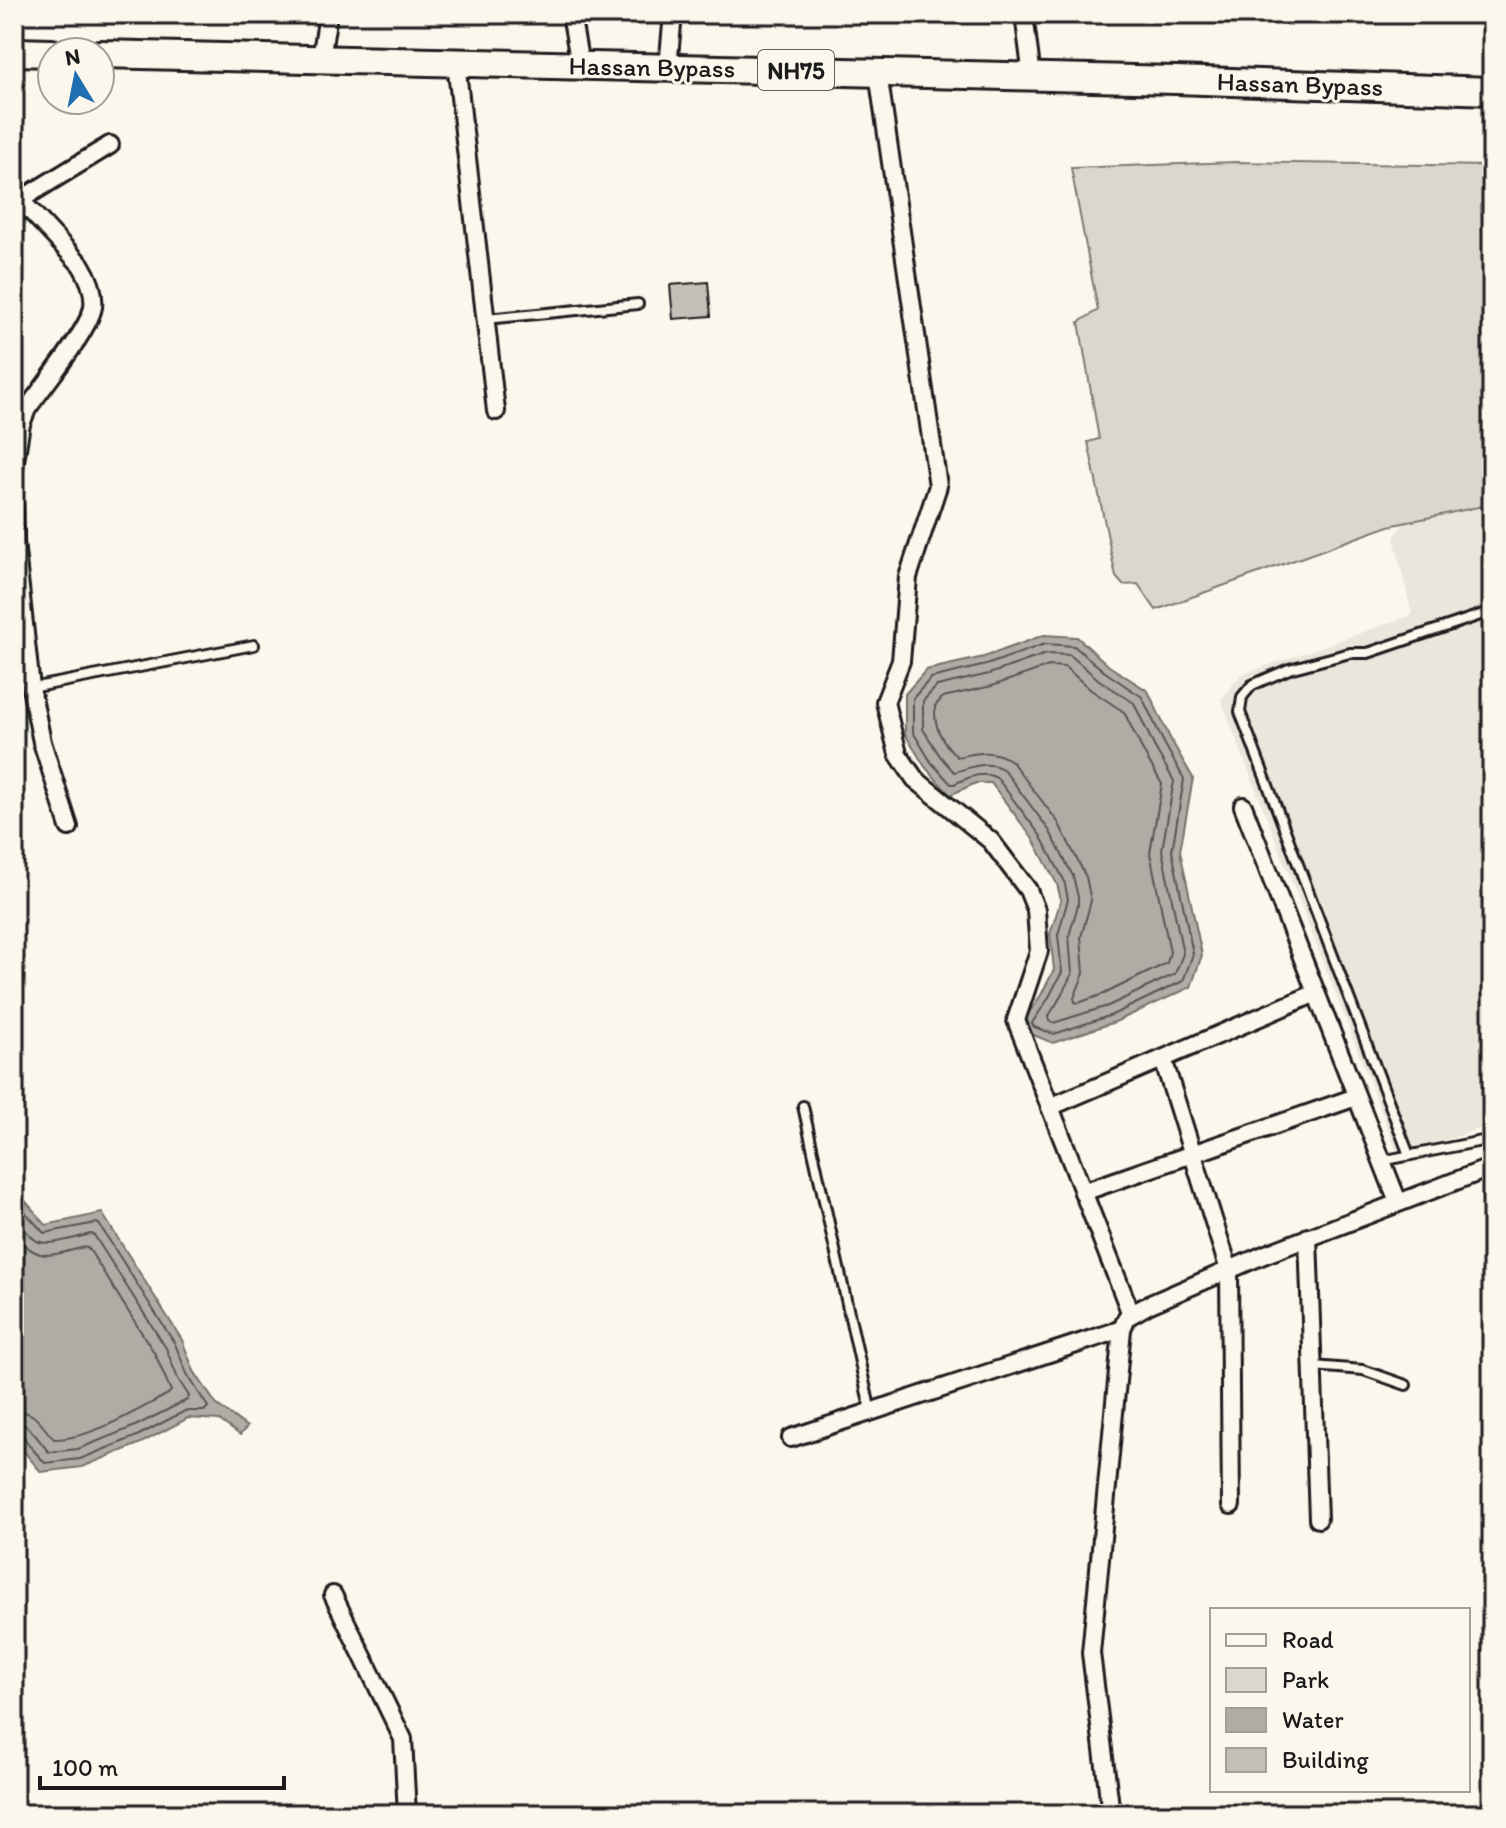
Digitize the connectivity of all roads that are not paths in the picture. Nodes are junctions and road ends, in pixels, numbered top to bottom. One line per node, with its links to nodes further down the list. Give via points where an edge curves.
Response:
1 (328, 14): 8 (street)
2 (571, 14): 10 (street)
3 (673, 14): 11 (street)
4 (1024, 14): 13 (street)
5 (14, 52): 6 (highway)
6 (36, 53)
7 (116, 54): 8 (highway, Hassan Bypass / NH75)
8 (321, 59): 9 (highway, Hassan Bypass / NH75)
9 (456, 62): 10 (highway, Hassan Bypass / NH75); 18 (street)
10 (580, 65): 11 (highway, Hassan Bypass / NH75)
11 (668, 67): 12 (highway, Hassan Bypass / NH75)
12 (878, 73): 13 (highway, Hassan Bypass / NH75); 31 (street, via 938,486 908,577 901,661 885,702 898,754 915,779 991,841 1028,890 1036,910 1039,951 1016,1020)
13 (1032, 77): 14 (highway, Hassan Bypass / NH75)
14 (1492, 91)
15 (110, 145): 16 (street)
16 (17, 196): 20 (street, via 81,265 93,308 27,409)
17 (638, 304): 18 (lane)
18 (486, 319): 19 (street)
19 (496, 411)
20 (14, 467)
21 (14, 506): 24 (street)
22 (1492, 611): 34 (lane, via 1368,653 1289,669 1252,685 1242,697 1240,712)
23 (254, 645): 24 (lane)
24 (31, 688): 26 (street)
25 (1243, 806): 27 (street)
26 (69, 827)
27 (1316, 993): 28 (street); 29 (street)
28 (1163, 1059): 31 (street); 33 (street)
29 (1356, 1097): 33 (street); 35 (street)
30 (803, 1106): 45 (lane)
31 (1050, 1107): 37 (street)
32 (1492, 1139): 34 (lane)
33 (1193, 1154): 37 (street); 40 (street)
34 (1409, 1155): 35 (lane)
35 (1381, 1161): 38 (street)
36 (1492, 1167): 38 (street)
37 (1083, 1192): 41 (street)
38 (1398, 1202): 39 (street)
39 (1308, 1237): 40 (street); 43 (street)
40 (1229, 1270): 41 (street); 47 (street)
41 (1131, 1314): 42 (street)
42 (1122, 1329): 45 (street); 51 (street, via 1091,1653)
43 (1313, 1366): 44 (lane, via 1363,1370); 48 (street)
44 (1406, 1385)
45 (871, 1412): 46 (street)
46 (791, 1438)
47 (1231, 1505)
48 (1318, 1519)
49 (333, 1595): 50 (street, via 403,1739)
50 (407, 1814)
51 (1111, 1814)

